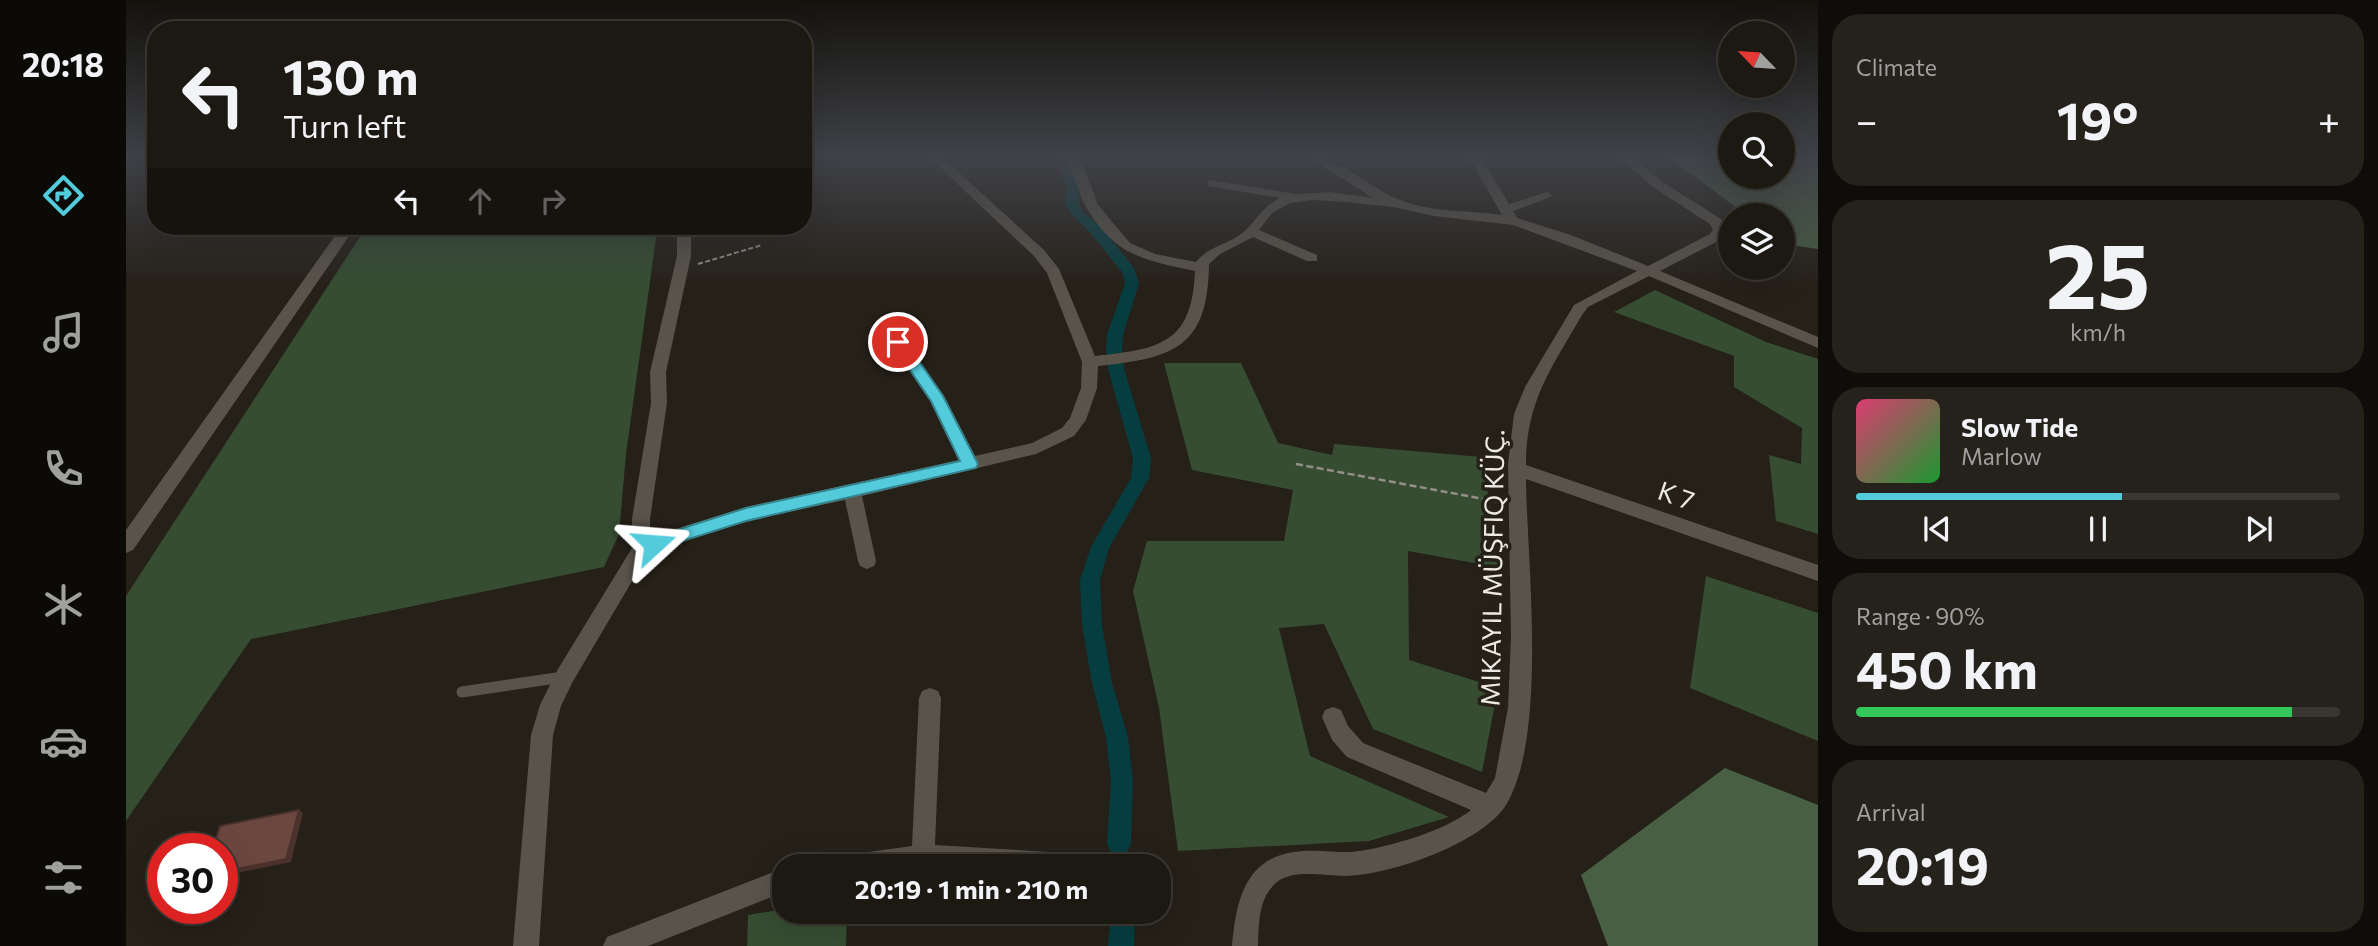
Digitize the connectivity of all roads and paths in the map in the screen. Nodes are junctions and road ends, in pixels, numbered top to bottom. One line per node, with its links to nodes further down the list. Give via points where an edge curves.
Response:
1 (983, 201): 21 (street, via 1054,272)
2 (1090, 201): 16 (street, via 1125,246)
3 (1290, 201): 11 (street, via 1273,207)
4 (1365, 201): 9 (street)
5 (1394, 201): 9 (street)
6 (1500, 201): 10 (street)
7 (1536, 201): 10 (street)
8 (1684, 201): 18 (street, via 1716,222 1720,230 1715,237)
9 (1401, 205): 10 (street)
10 (1508, 215): 18 (street)
11 (1251, 232): 15 (street); 16 (street, via 1213,251)
12 (343, 235): 27 (street)
13 (684, 235): 17 (street)
14 (762, 245): 17 (path)
15 (1312, 258)
16 (1202, 268): 21 (street, via 1200,306 1186,332 1158,353)
17 (681, 269): 28 (street, via 658,372 659,403 642,510)
18 (1651, 270): 20 (street); 24 (street, via 1583,304 1572,315 1522,414)
19 (898, 342): 22 (street, via 937,400)
20 (1818, 343)
21 (1090, 362): 22 (street, via 1085,402 1079,420 1068,432 1036,448)
22 (970, 464): 25 (street)
23 (1296, 464): 26 (path)
24 (1517, 469): 26 (street); 30 (street, K 7)
25 (852, 492): 28 (street, via 746,514); 29 (street)
26 (1517, 506): 35 (street, via 1522,655 1505,780)
27 (126, 545)
28 (641, 549): 31 (street)
29 (867, 561)
30 (1818, 573)
31 (565, 676): 32 (lane); 38 (street, via 541,735)
32 (463, 692)
33 (930, 698): 36 (street)
34 (1333, 717): 35 (street, via 1355,750)
35 (1491, 807): 40 (street, via 1464,831 1431,845 1357,863 1287,864 1262,879 1250,904)
36 (923, 854)
37 (772, 885): 39 (street)
38 (526, 946)
39 (616, 946)
40 (1245, 946)

